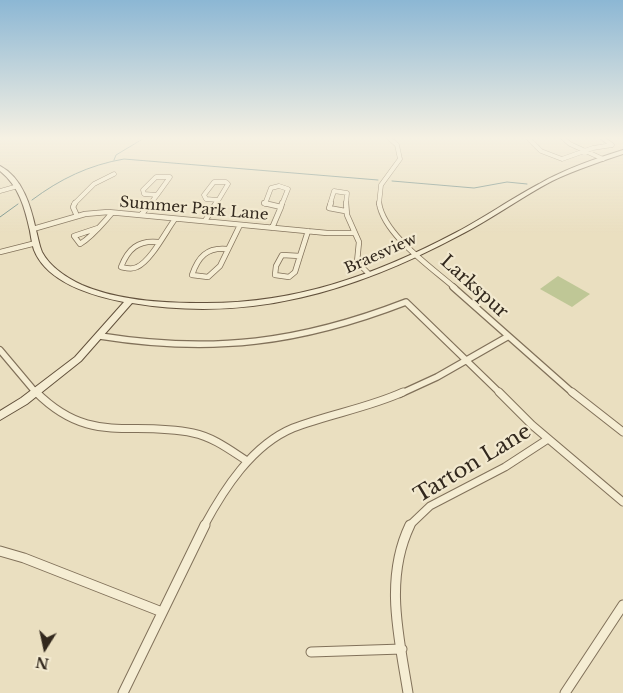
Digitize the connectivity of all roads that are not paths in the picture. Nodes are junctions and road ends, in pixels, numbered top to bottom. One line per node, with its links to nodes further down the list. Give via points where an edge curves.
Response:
1 (2, 169): 5 (street)
2 (394, 169): 26 (street, Larkspur, via 380,187 380,208 394,233)
3 (577, 169): 26 (street, Braesview, via 552,179 459,233)
4 (114, 174): 13 (street, via 94,184 75,202 73,206)
5 (18, 186): 6 (street); 19 (street, Braesview)
6 (0, 191)
7 (157, 195): 7 (street, via 144,194 143,190 156,177 170,177); 12 (street)
8 (218, 200): 8 (street, via 228,184 226,182 214,182 204,196); 15 (street)
9 (281, 207): 9 (street, via 288,189 271,188 264,203); 18 (street)
10 (345, 211): 10 (street, via 346,192 334,191 328,208); 21 (street)
11 (112, 213): 12 (street, Summer Park Lane); 13 (street, Summer Park Lane); 17 (street)
12 (141, 215): 14 (street, Summer Park Lane)
13 (77, 216): 19 (street, Summer Park Lane)
14 (175, 219): 15 (street, Summer Park Lane); 22 (street)
15 (205, 222): 16 (street, Summer Park Lane)
16 (240, 225): 18 (street, Summer Park Lane); 24 (street)
17 (98, 228): 17 (street, via 84,242 80,244 75,240 77,233)
18 (272, 228): 20 (street, Summer Park Lane)
19 (33, 229): 23 (street, Braesview)
20 (308, 231): 21 (street, Summer Park Lane); 27 (street)
21 (354, 233): 28 (street, via 359,245 358,262)
22 (158, 242): 22 (street, via 143,240 138,243 121,267 138,267)
23 (36, 243): 25 (street); 29 (street, Braesview, via 43,260 70,283 99,294)
24 (227, 249): 24 (street, via 211,276 192,275 207,250)
25 (0, 252)
26 (415, 253): 28 (street, Braesview); 31 (street, Larkspur)
27 (301, 256): 27 (street, via 294,274 288,277 275,275 282,255)
28 (369, 274): 29 (street, Braesview, via 315,294 258,305 199,308)
29 (130, 300): 30 (street)
30 (100, 336): 33 (street, via 143,344 189,347 260,343 307,336 406,302); 34 (street, via 78,359)
31 (507, 337): 33 (street); 36 (street, Larkspur)
32 (0, 350): 34 (street)
33 (466, 360): 37 (street); 38 (street, via 398,394 291,429)
34 (36, 392): 35 (street); 38 (street, via 62,415 86,425 191,432 219,443)
35 (0, 416)
36 (623, 432)
37 (548, 439): 39 (street); 43 (street, Tarton Lane, via 499,471 426,509 413,521 400,544 394,575)
38 (247, 461): 42 (street, via 219,498)
39 (623, 502)
40 (0, 552): 42 (street, via 24,558)
41 (623, 605): 47 (street)
42 (162, 612): 45 (street)
43 (402, 649): 44 (street); 46 (street, Tarton Lane)
44 (311, 652)
45 (123, 693)
46 (408, 693)
47 (565, 693)

